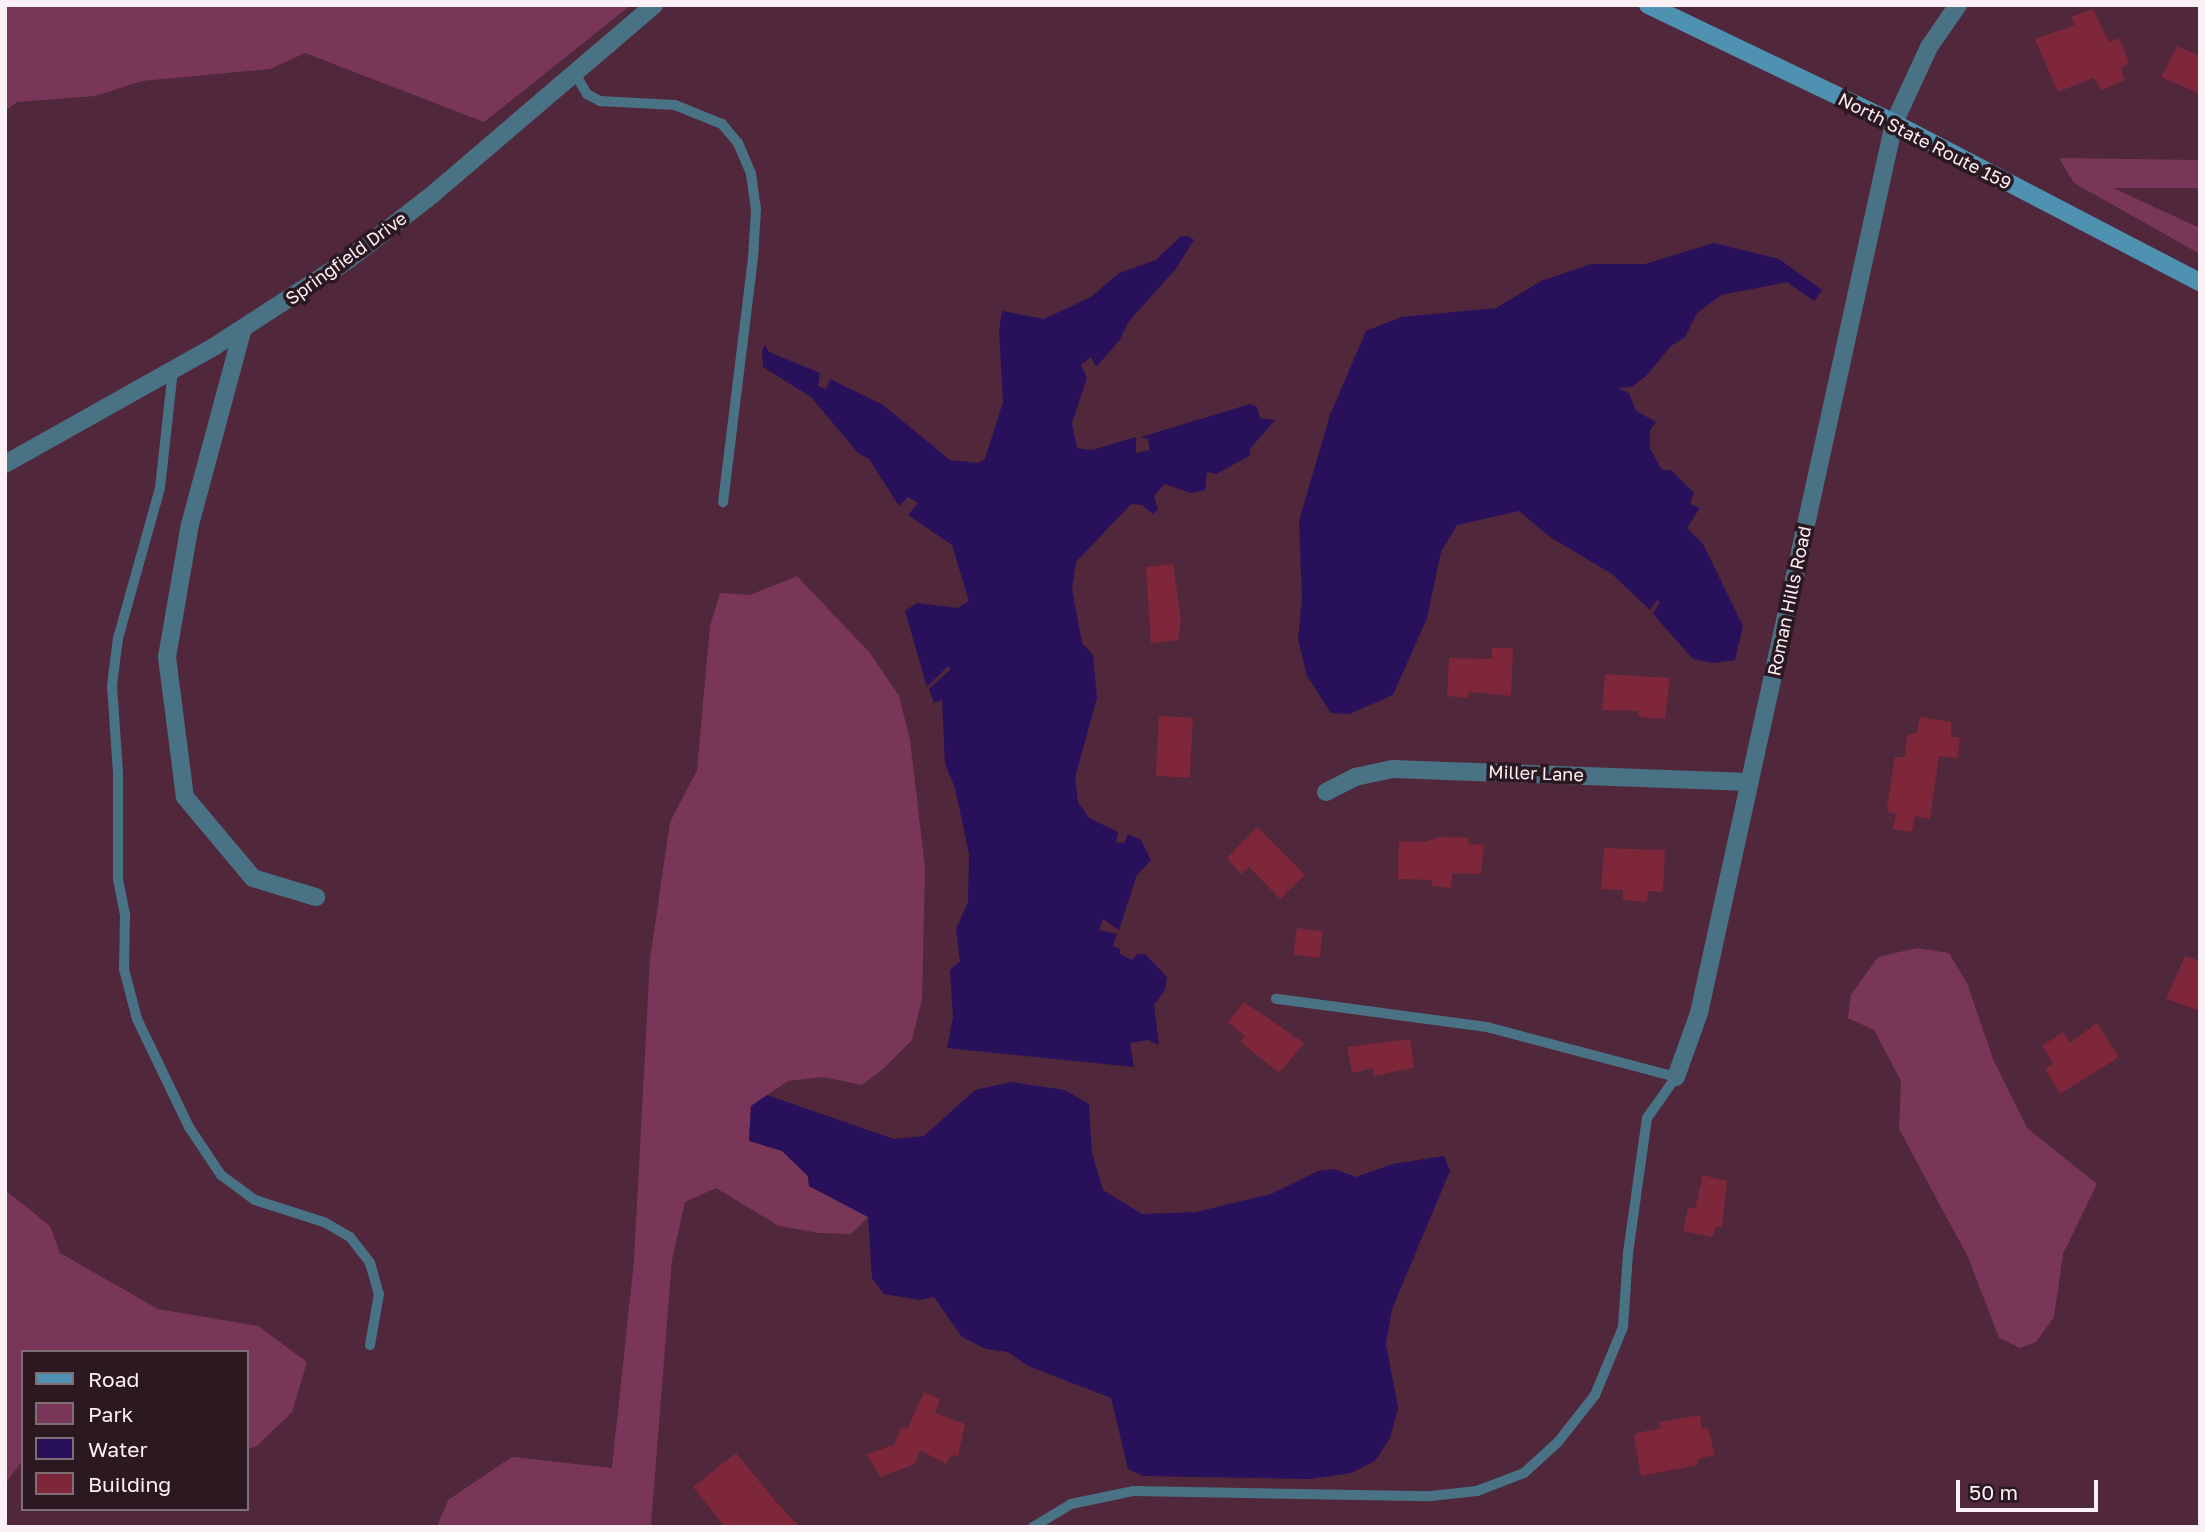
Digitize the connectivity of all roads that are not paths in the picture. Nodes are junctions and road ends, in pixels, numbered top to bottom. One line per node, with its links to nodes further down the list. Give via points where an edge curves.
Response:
1 (654, 5): 4 (street, Springfield Drive)
2 (1648, 5): 5 (main road, North State Route 159)
3 (1958, 5): 5 (street, Roman Hills Road, via 1929,47)
4 (573, 71): 7 (street, Springfield Drive, via 348,260); 10 (lane, via 587,94 600,101 675,105 722,124 738,143 751,174 756,209 753,258)
5 (1894, 123): 6 (main road, North State Route 159); 11 (street, Roman Hills Road)
6 (2200, 282)
7 (243, 328): 8 (street, Springfield Drive); 13 (street, via 190,524 167,657 185,797 253,878)
8 (173, 370): 9 (street, Springfield Drive); 16 (lane, via 160,488 118,638 112,685 124,969 137,1019 189,1127 221,1175 256,1200 324,1222 350,1237 370,1263 379,1294)
9 (5, 464)
10 (723, 502)
11 (1750, 782): 12 (street, Miller Lane, via 1393,769 1355,777); 15 (street, Roman Hills Road, via 1699,1013)
12 (1326, 792)
13 (316, 897)
14 (1276, 999): 15 (lane, via 1487,1027)
15 (1676, 1077): 17 (lane, via 1647,1118 1623,1327 1594,1395 1558,1442 1524,1473 1477,1491 1431,1496 1133,1491 1071,1504)
16 (370, 1345)
17 (1033, 1527)

